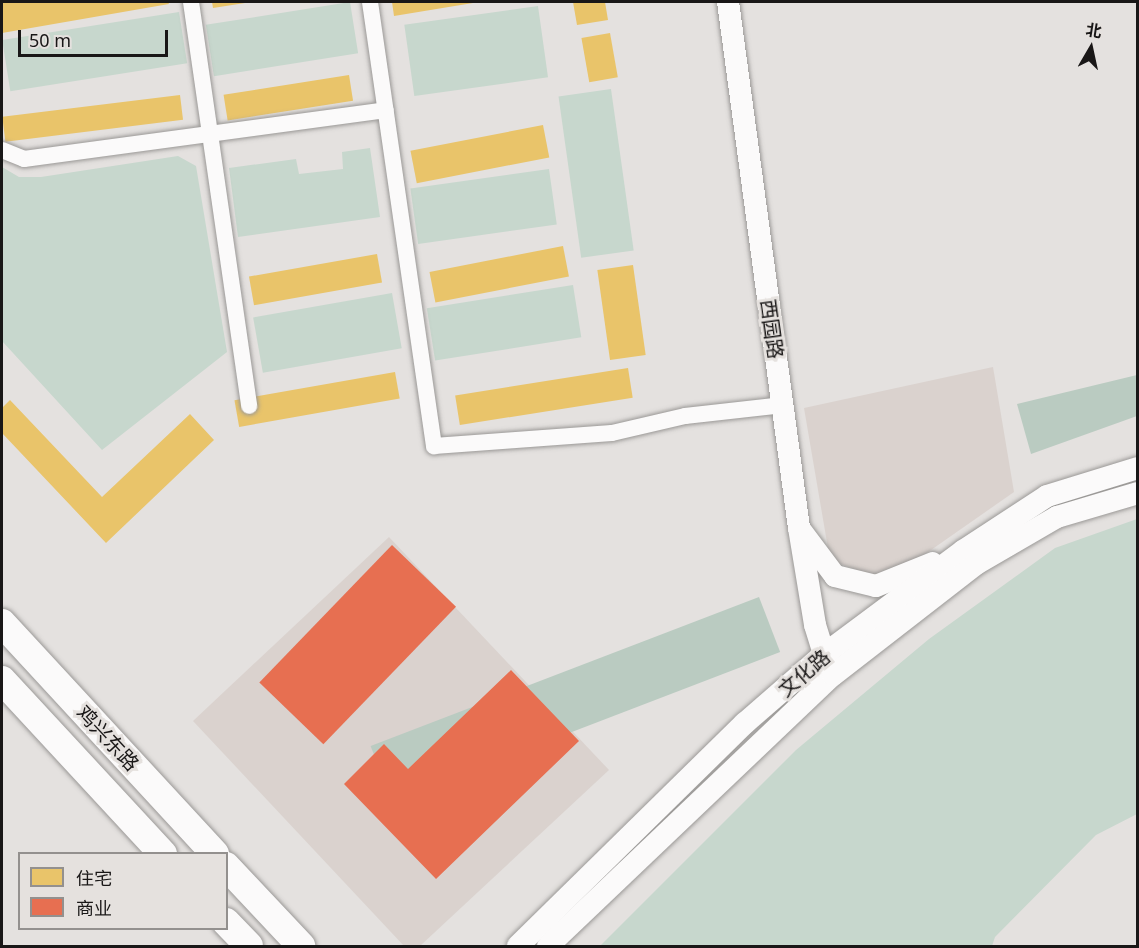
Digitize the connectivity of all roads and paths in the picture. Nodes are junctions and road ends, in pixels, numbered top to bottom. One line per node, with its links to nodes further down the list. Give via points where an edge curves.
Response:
1 (191, 2): 5 (street)
2 (370, 2): 4 (street)
3 (728, 2): 7 (main road, 西园路)
4 (386, 110): 5 (street); 7 (street, via 434,446 612,433 685,416)
5 (210, 136): 6 (street, via 24,159); 8 (street)
6 (2, 150)
7 (783, 405): 11 (main road, 西园路)
8 (249, 406)
9 (1137, 468): 12 (main road, 文化路, via 1047,496)
10 (1137, 493): 14 (main road, 文化路, via 1057,517 976,564)
11 (799, 528): 12 (main road, via 835,576 876,586); 14 (main road, 西园路)
12 (963, 551): 14 (main road, 文化路)
13 (2, 623): 17 (highway, 鸡兴东路)
14 (828, 665): 22 (main road, 文化路, via 745,723); 23 (main road, 文化路, via 760,740)
15 (2, 680): 16 (highway, 鸡兴东路)
16 (161, 852)
17 (213, 852)
18 (228, 868): 21 (highway)
19 (228, 924): 20 (highway)
20 (249, 946)
21 (301, 946)
22 (518, 946)
23 (548, 946)

